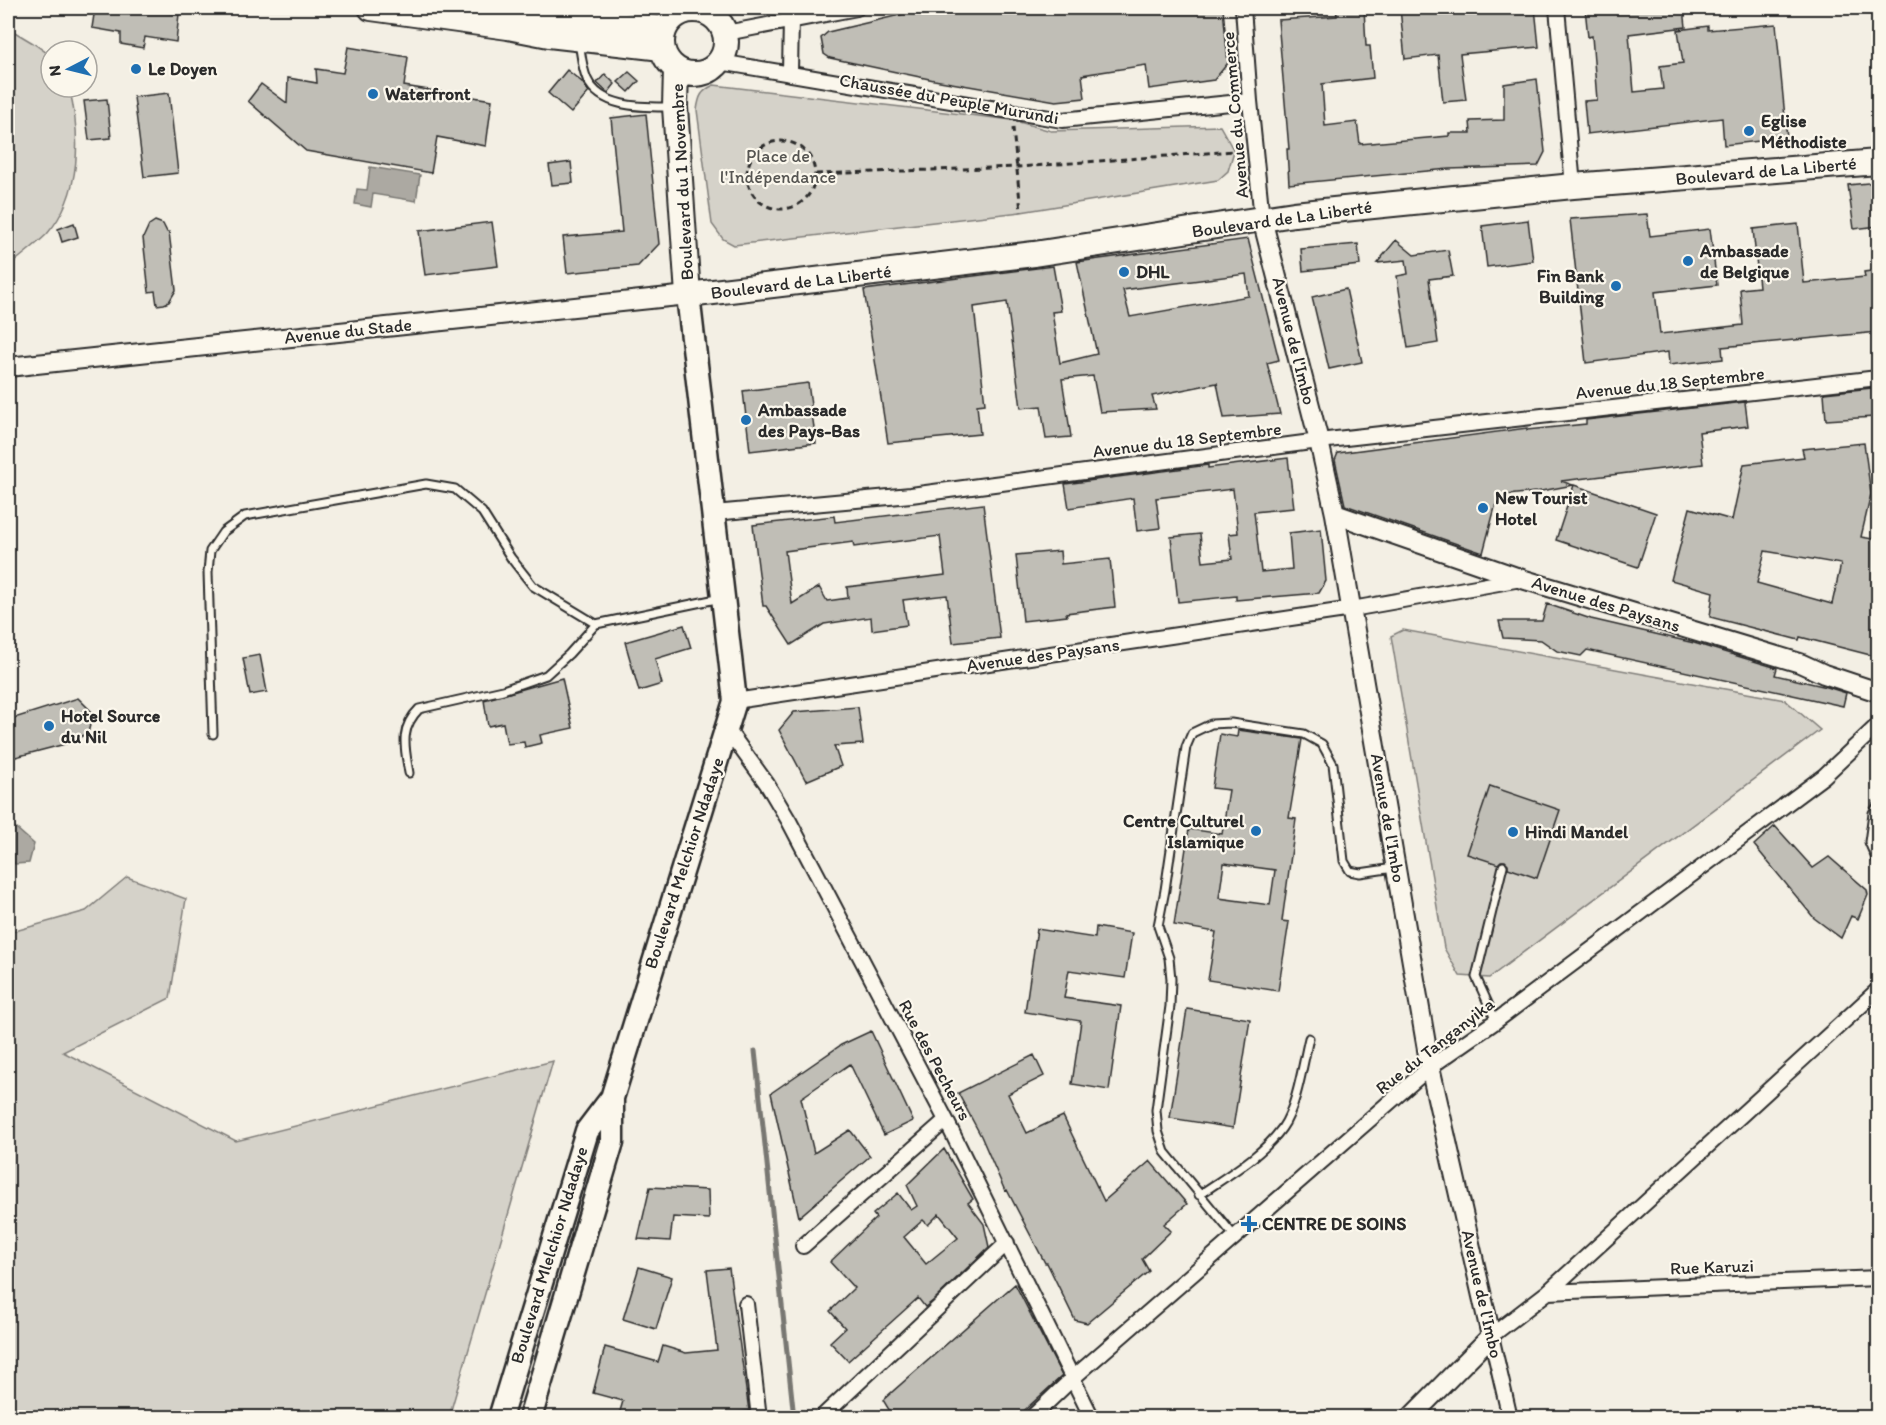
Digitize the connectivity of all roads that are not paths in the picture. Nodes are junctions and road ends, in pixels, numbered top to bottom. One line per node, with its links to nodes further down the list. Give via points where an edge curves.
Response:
1 (371, 8): 10 (highway)
2 (494, 8): 9 (highway)
3 (688, 8): 8 (highway, via 713,15); 9 (highway, via 670,20)
4 (858, 8): 7 (street)
5 (1243, 8): 14 (street, Avenue du Commerce)
6 (1557, 8): 17 (street)
7 (791, 19): 8 (street); 13 (street)
8 (726, 33): 11 (highway, via 725,53)
9 (663, 38): 10 (highway); 12 (highway, via 667,60)
10 (578, 39): 15 (lane, via 586,77 594,91 619,104)
11 (720, 62): 12 (highway, via 704,73); 13 (street, Chaussée du Peuple Murundi)
12 (676, 69): 15 (highway, Boulevard du 1 Novembre)
13 (790, 72): 14 (street, Chaussée du Peuple Murundi, via 1062,120)
14 (1250, 101): 18 (street, Avenue du Commerce)
15 (675, 107): 19 (highway, Boulevard du 1 Novembre)
16 (1878, 162): 17 (highway, Boulevard de La Liberté)
17 (1573, 186): 18 (highway, Boulevard de La Liberté)
18 (1262, 219): 19 (highway, Boulevard de La Liberté, via 1034,254); 22 (street, Avenue de l'Imbo)
19 (688, 295): 20 (street, Avenue du Stade); 23 (main road, Boulevard Melchior Ndadaye)
20 (8, 367)
21 (1878, 378): 22 (street, Avenue du 18 Septembre)
22 (1319, 441): 23 (street, Avenue du 18 Septembre, via 911,495); 24 (street, Avenue de l'Imbo)
23 (714, 513): 26 (main road, Boulevard Melchior Ndadaye)
24 (1335, 514): 25 (street, Avenue des Paysans); 27 (street, Avenue de l'Imbo)
25 (1522, 579): 27 (street, Avenue des Paysans); 29 (street, Avenue des Paysans, via 1800,663)
26 (723, 597): 28 (lane); 30 (main road, Boulevard Melchior Ndadaye)
27 (1352, 609): 30 (street, Avenue des Paysans); 38 (street, Avenue de l'Imbo)
28 (596, 624): 33 (lane, via 533,586 482,512 455,489 426,484 245,516 223,532 210,551); 34 (lane, via 546,675 503,690 419,709 410,719 404,740)
29 (1878, 692)
30 (735, 700): 32 (main road, Boulevard Melchior Ndadaye)
31 (1878, 725): 40 (street, Rue du Tanganyika, via 1824,776)
32 (727, 729): 43 (main road, Boulevard Melchior Ndadaye); 44 (street, Rue des Pecheurs, via 783,812)
33 (213, 734)
34 (409, 773)
35 (1878, 804): 36 (lane, via 1869,842)
36 (1878, 863)
37 (1503, 866): 40 (lane, via 1476,977)
38 (1396, 868): 42 (street, Avenue de l'Imbo); 45 (lane, via 1360,873 1350,871 1344,861 1333,764 1322,744 1304,734 1231,723 1211,724 1192,733 1186,747 1158,926 1169,958 1171,979 1156,1110 1165,1152)
39 (1878, 990): 50 (street)
40 (1496, 1021): 42 (street, Rue du Tanganyika)
41 (1309, 1038): 45 (lane, via 1296,1095 1283,1127 1252,1158)
42 (1430, 1067): 46 (street, Rue du Tanganyika); 52 (street, Avenue de l'Imbo)
43 (612, 1098): 55 (main road, Boulevard Mlelchior Ndadaye, via 587,1131); 56 (main road, Boulevard Melchior Ndadaye, via 612,1142)
44 (946, 1120): 47 (street, Rue des Pecheurs); 48 (street)
45 (1199, 1196): 46 (lane)
46 (1235, 1237): 53 (street, Rue du Tanganyika)
47 (1007, 1244): 53 (street, Rue des Pecheurs); 54 (street)
48 (803, 1246)
49 (1878, 1278): 50 (street, Rue Karuzi)
50 (1548, 1292): 52 (street)
51 (746, 1304): 57 (street)
52 (1491, 1336): 60 (street); 61 (street, Avenue de l'Imbo)
53 (1073, 1378): 58 (street, Rue du Tanganyika); 59 (street, Rue des Pecheurs)
54 (824, 1415)
55 (500, 1418)
56 (530, 1418)
57 (759, 1418)
58 (1031, 1418)
59 (1092, 1418)
60 (1410, 1418)
61 (1510, 1418)

